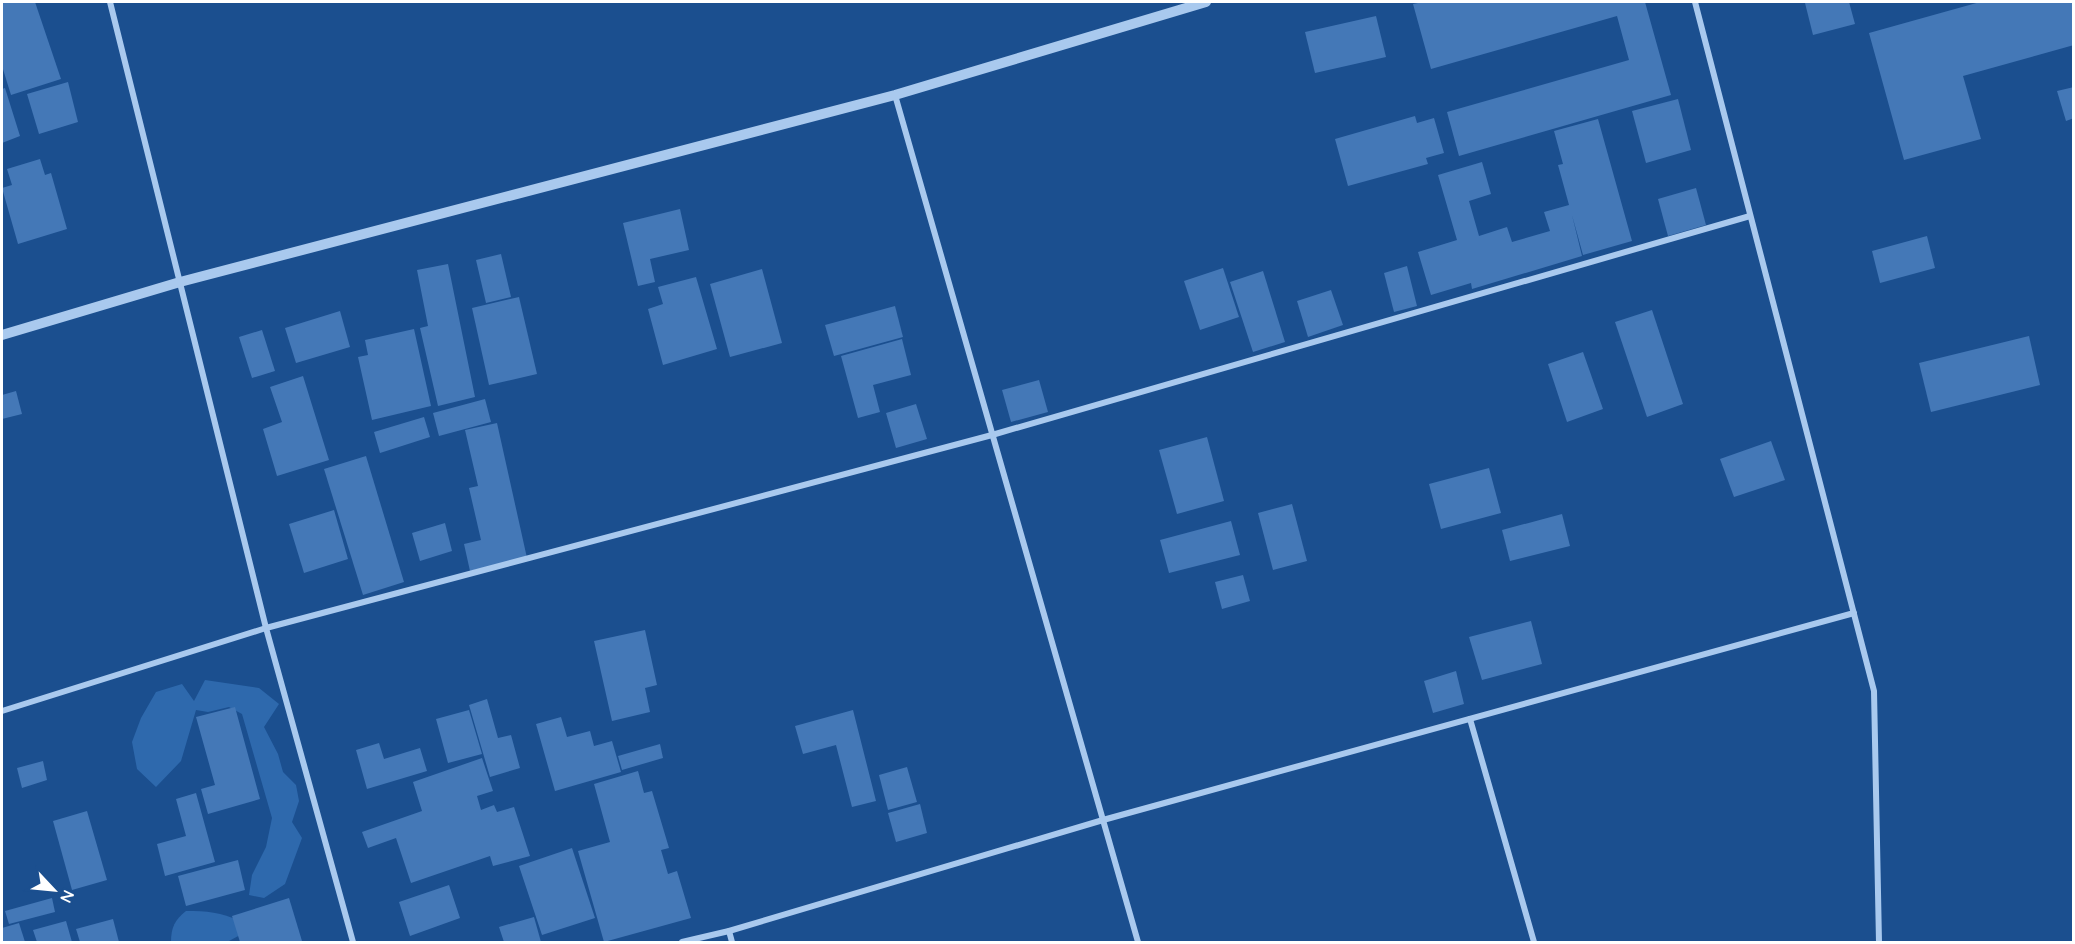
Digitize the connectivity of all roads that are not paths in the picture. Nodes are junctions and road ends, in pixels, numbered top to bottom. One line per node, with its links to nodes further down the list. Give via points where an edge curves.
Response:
1 (110, 2): 6 (street)
2 (1206, 2): 4 (street)
3 (1695, 2): 5 (street)
4 (895, 95): 6 (street); 8 (street)
5 (1750, 216): 8 (street); 9 (street)
6 (180, 282): 7 (street); 10 (street)
7 (2, 335)
8 (992, 435): 10 (street); 13 (street)
9 (1854, 614): 12 (street); 20 (street, via 1874,691)
10 (266, 628): 11 (street); 15 (street)
11 (2, 711)
12 (1470, 719): 13 (street); 19 (street)
13 (1103, 820): 14 (street); 18 (street)
14 (729, 931): 16 (street); 17 (street)
15 (353, 942)
16 (682, 942)
17 (732, 942)
18 (1138, 942)
19 (1534, 942)
20 (1879, 942)

